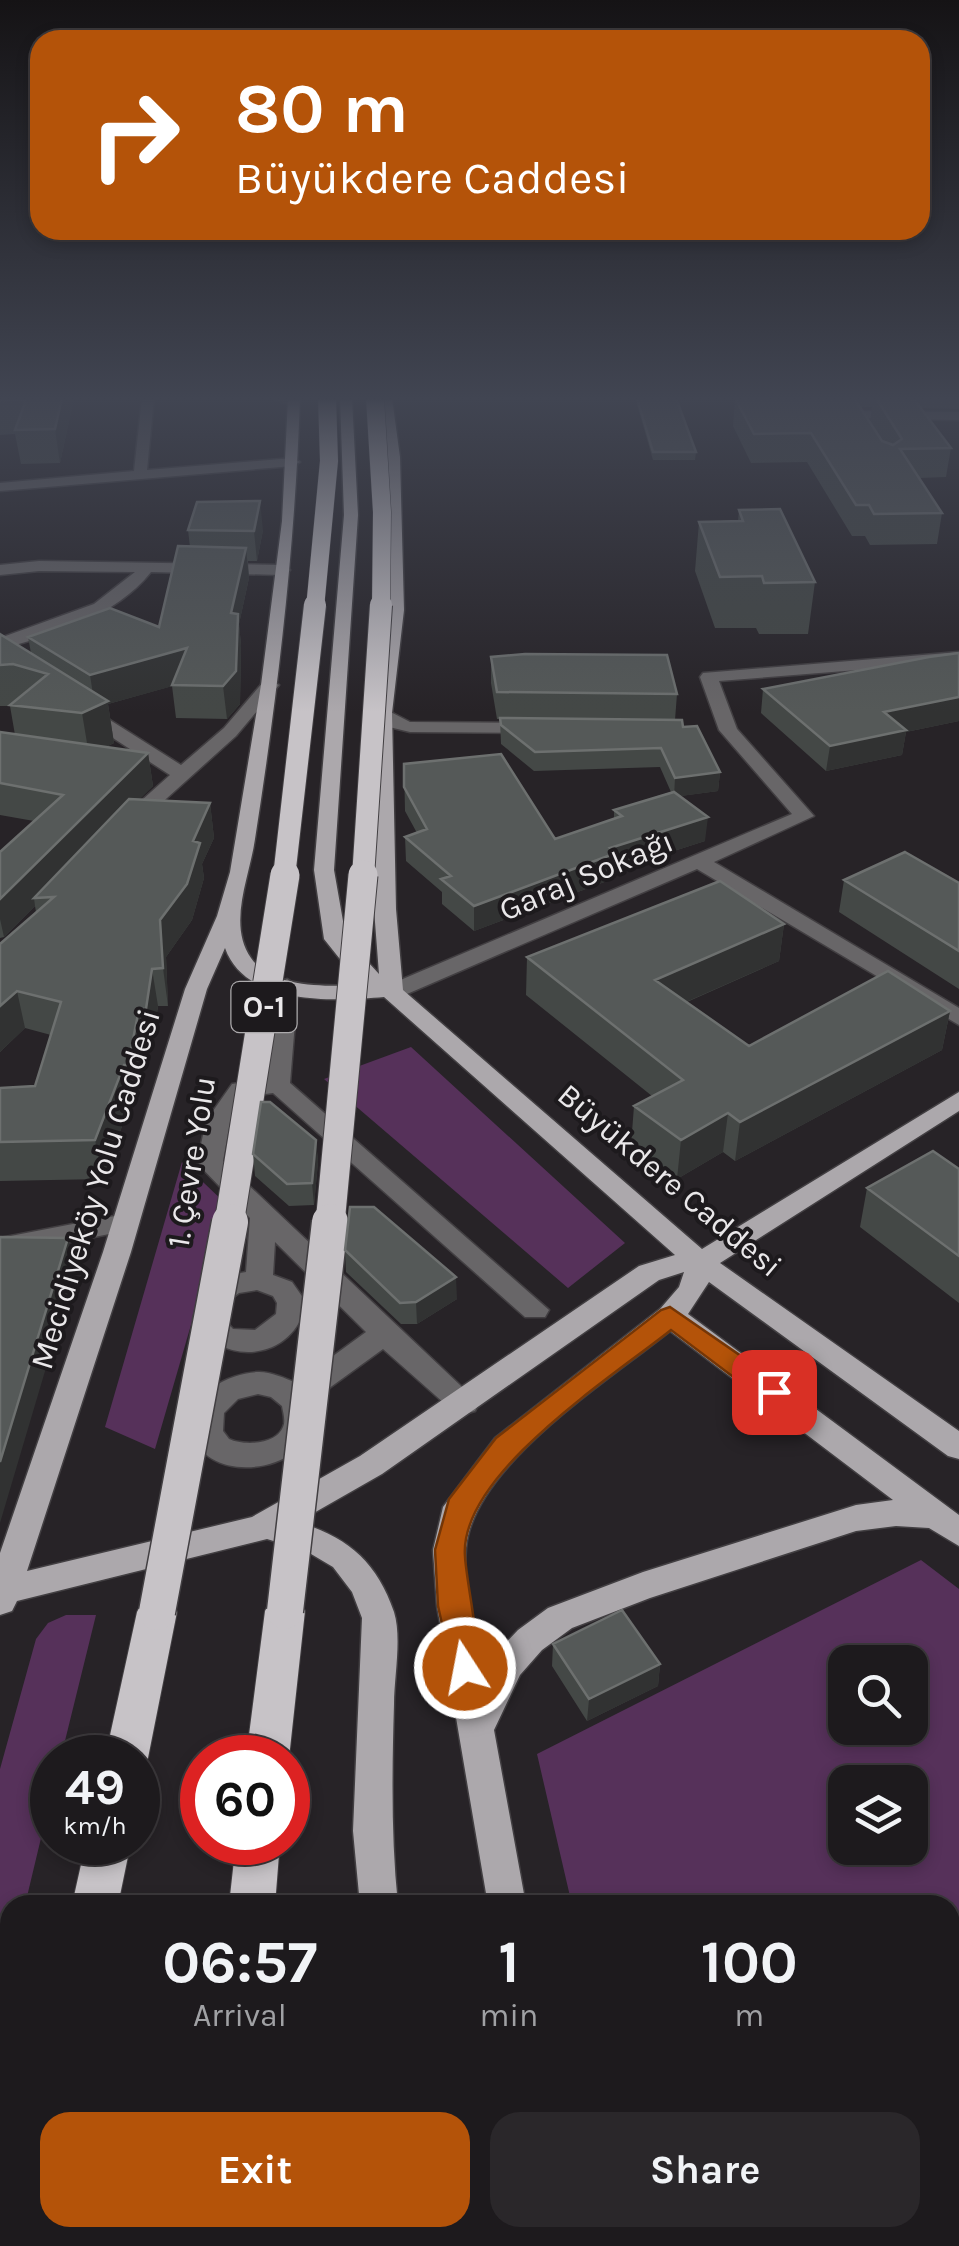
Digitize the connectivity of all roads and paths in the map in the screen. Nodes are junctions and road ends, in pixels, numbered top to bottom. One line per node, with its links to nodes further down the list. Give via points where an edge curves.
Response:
1 (289, 503): 8 (main road)
2 (326, 503): 40 (highway, 1. Çevre Yolu / O-1, bridge, via 288,854 216,1309)
3 (350, 503): 21 (main road, Büyükdere Caddesi, via 324,870 335,939 363,973)
4 (380, 503): 41 (highway, bridge, via 367,830 336,1196)
5 (394, 503): 13 (main road, via 396,610)
6 (147, 568): 7 (street); 8 (street); 9 (street, via 129,590 86,613)
7 (0, 570)
8 (282, 570): 11 (main road)
9 (0, 644)
10 (959, 657): 18 (street, Garaj Sokağı, via 709,676 719,729 804,816)
11 (270, 685): 16 (street); 19 (main road)
12 (66, 700): 16 (street)
13 (383, 713): 14 (street, via 410,727); 21 (main road)
14 (560, 728)
15 (142, 770): 16 (street)
16 (182, 774): 17 (street)
17 (120, 832)
18 (700, 862): 21 (street, Garaj Sokağı); 22 (street)
19 (228, 916): 20 (main road, via 240,960 258,976); 26 (main road, Mecidiyeköy Yolu Caddesi, via 196,989)
20 (288, 986): 21 (main road); 23 (street)
21 (392, 992): 28 (main road, Büyükdere Caddesi)
22 (959, 1018)
23 (278, 1085): 25 (street, via 241,1089 218,1121 210,1164); 30 (street)
24 (959, 1100): 28 (main road)
25 (264, 1214): 29 (street); 32 (street)
26 (125, 1223): 27 (street); 38 (main road, Mecidiyeköy Yolu Caddesi)
27 (0, 1247)
28 (701, 1263): 31 (main road, via 692,1292); 34 (main road, via 649,1273); 35 (main road, Büyükdere Caddesi)
29 (259, 1280)
30 (534, 1310)
31 (670, 1316): 36 (main road); 39 (main road, via 506,1446 459,1507 449,1550)
32 (386, 1333): 33 (street); 34 (street)
33 (294, 1399)
34 (464, 1403): 37 (main road)
35 (959, 1447)
36 (948, 1524): 39 (main road, via 896,1513 856,1518 560,1618 508,1664)
37 (260, 1528): 38 (main road); 46 (main road, via 320,1543 356,1565 369,1586 378,1618 372,1831)
38 (2, 1596)
39 (476, 1730): 47 (main road)
40 (131, 1735)
41 (270, 1735)
42 (103, 1865): 44 (highway)
43 (256, 1865): 45 (highway)
44 (97, 1895)
45 (253, 1895)
46 (378, 1895)
47 (504, 1895)

